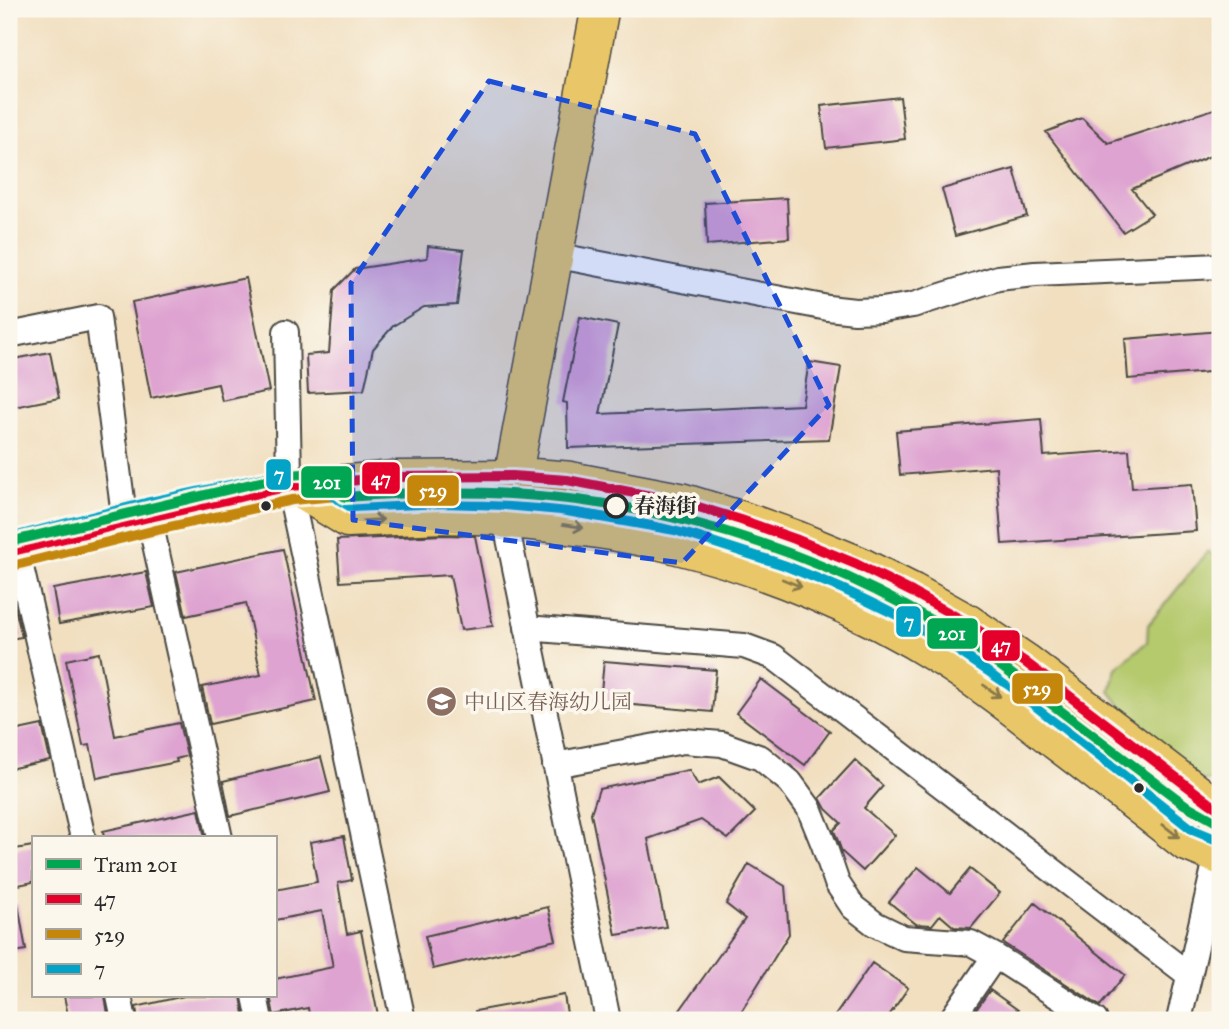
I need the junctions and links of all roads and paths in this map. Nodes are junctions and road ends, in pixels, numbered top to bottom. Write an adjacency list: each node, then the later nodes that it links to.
1 (600, 9): 2 (highway)
2 (554, 255): 3 (street); 6 (highway)
3 (1220, 266)
4 (286, 332): 7 (street)
5 (9, 335): 9 (street)
6 (513, 476): 7 (main road); 8 (highway); 13 (highway)
7 (290, 486): 8 (main road, one-way to 8); 9 (main road); 24 (street)
8 (505, 519): 11 (street); 16 (highway, one-way to 16)
9 (137, 520): 10 (main road); 15 (street)
10 (13, 551): 14 (street)
11 (527, 628): 12 (street); 18 (street)
12 (555, 765): 17 (street); 25 (street)
13 (1220, 811)
14 (83, 836)
15 (219, 836)
16 (1219, 846): 18 (street)
17 (995, 956): 21 (street); 26 (street)
18 (1189, 975): 27 (street)
19 (119, 998): 22 (street)
20 (255, 998): 23 (street)
21 (1086, 1018)
22 (124, 1020)
23 (260, 1020)
24 (403, 1020)
25 (608, 1020)
26 (951, 1020)
27 (1179, 1020)

